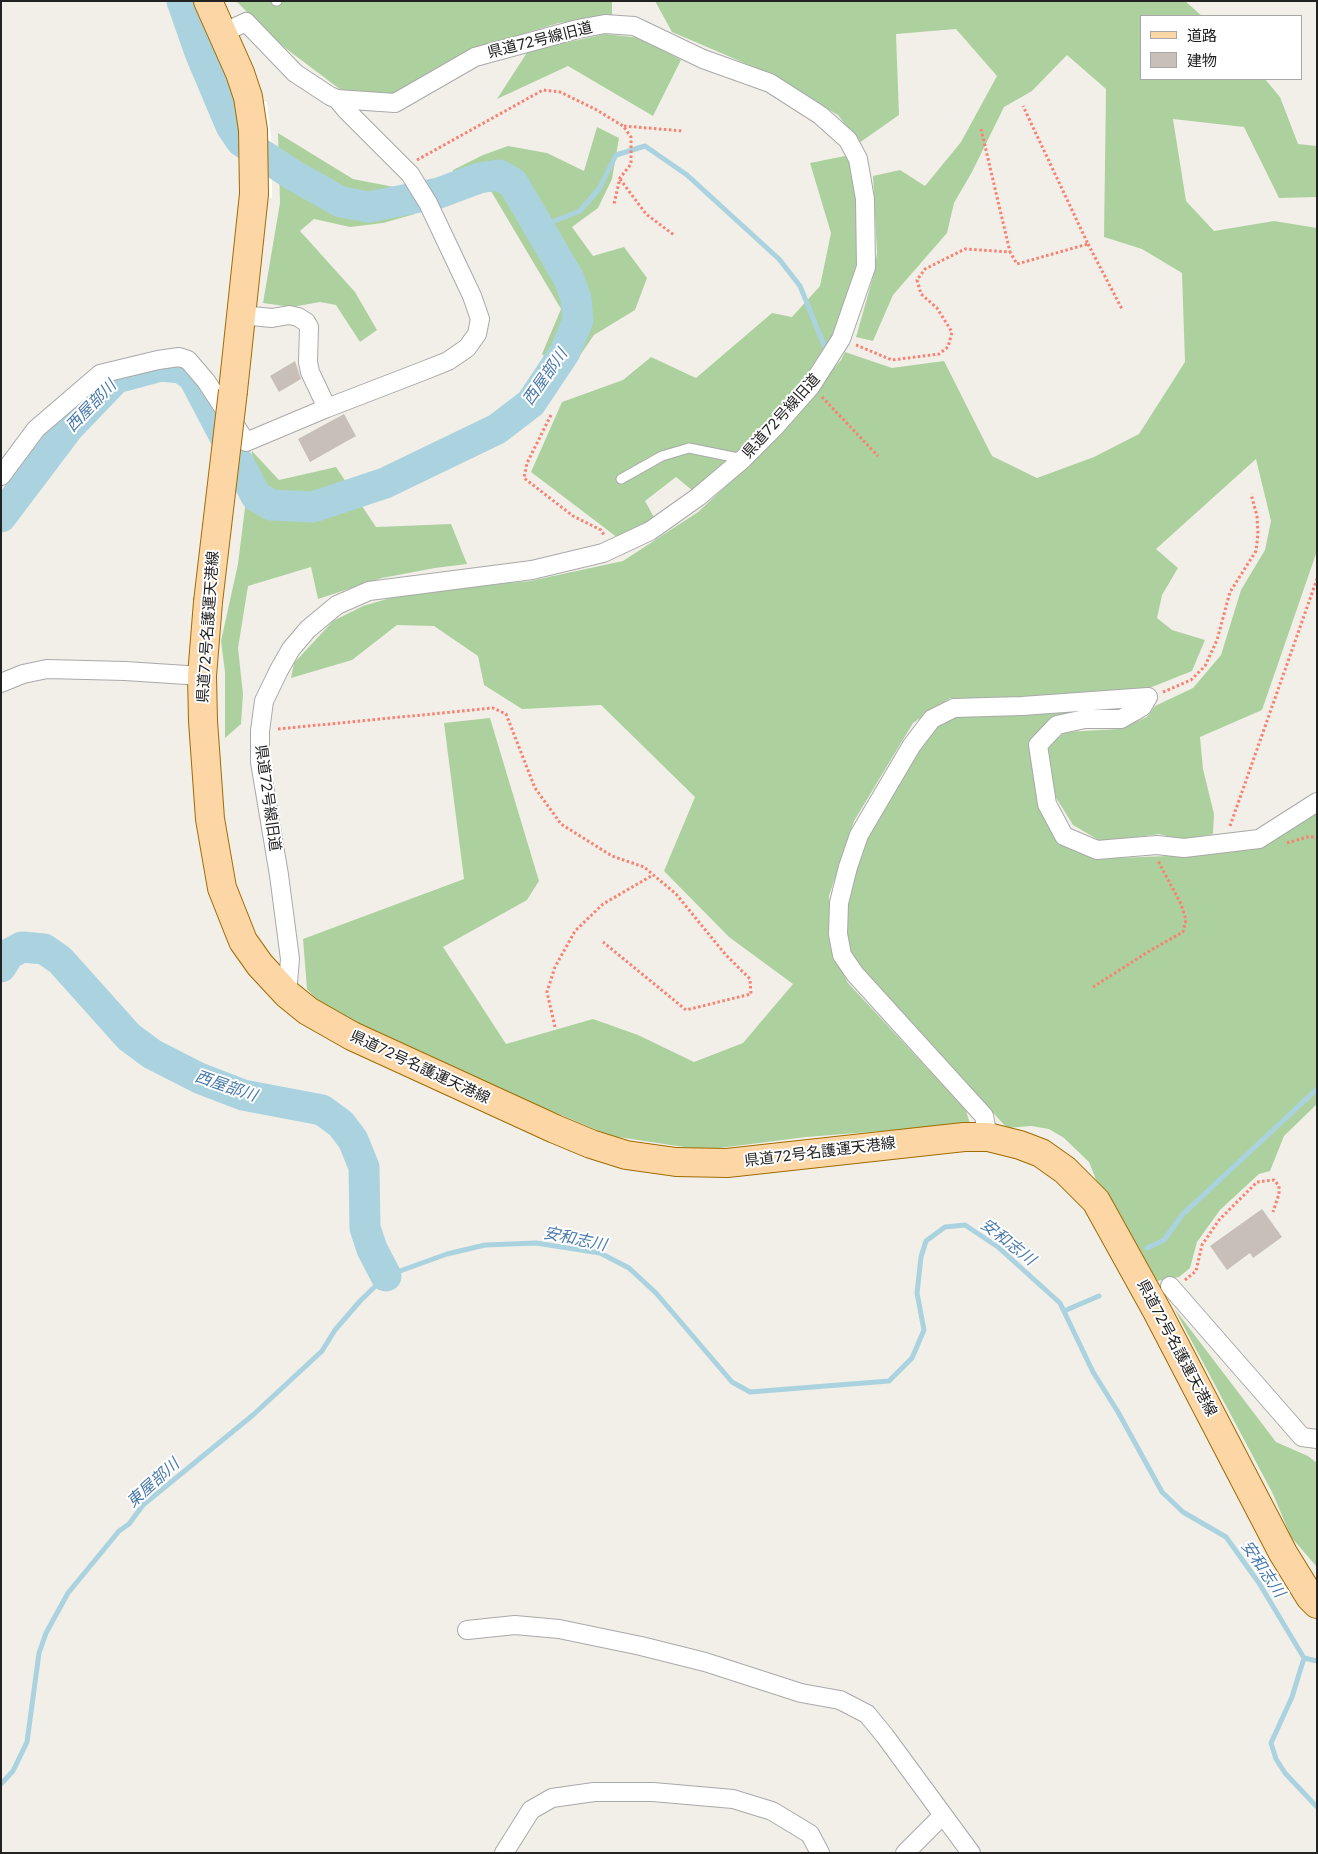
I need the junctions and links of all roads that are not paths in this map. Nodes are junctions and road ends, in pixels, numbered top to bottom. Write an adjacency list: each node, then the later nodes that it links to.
1 (208, 1): 2 (main road, 県道72号名護運天港線)
2 (223, 33): 3 (street, 県道72号線旧道); 4 (main road, 県道72号名護運天港線)
3 (337, 99): 5 (street); 6 (street, 県道72号線旧道)
4 (241, 315): 5 (street); 9 (main road, 県道72号名護運天港線, bridge)
5 (327, 408): 7 (street)
6 (743, 459): 8 (lane); 12 (street, 県道72号線旧道)
7 (1, 476)
8 (621, 479)
9 (202, 676): 10 (street); 12 (main road, 県道72号名護運天港線)
10 (1, 683)
11 (1317, 802): 13 (street)
12 (287, 994): 13 (main road, 県道72号名護運天港線)
13 (988, 1137): 16 (main road, 県道72号名護運天港線)
14 (1170, 1286): 15 (street)
15 (1317, 1439)
16 (1317, 1604)
17 (468, 1630): 18 (street)
18 (943, 1815): 21 (street); 22 (street)
19 (504, 1853): 20 (street)
20 (820, 1853)
21 (905, 1853)
22 (971, 1853)

